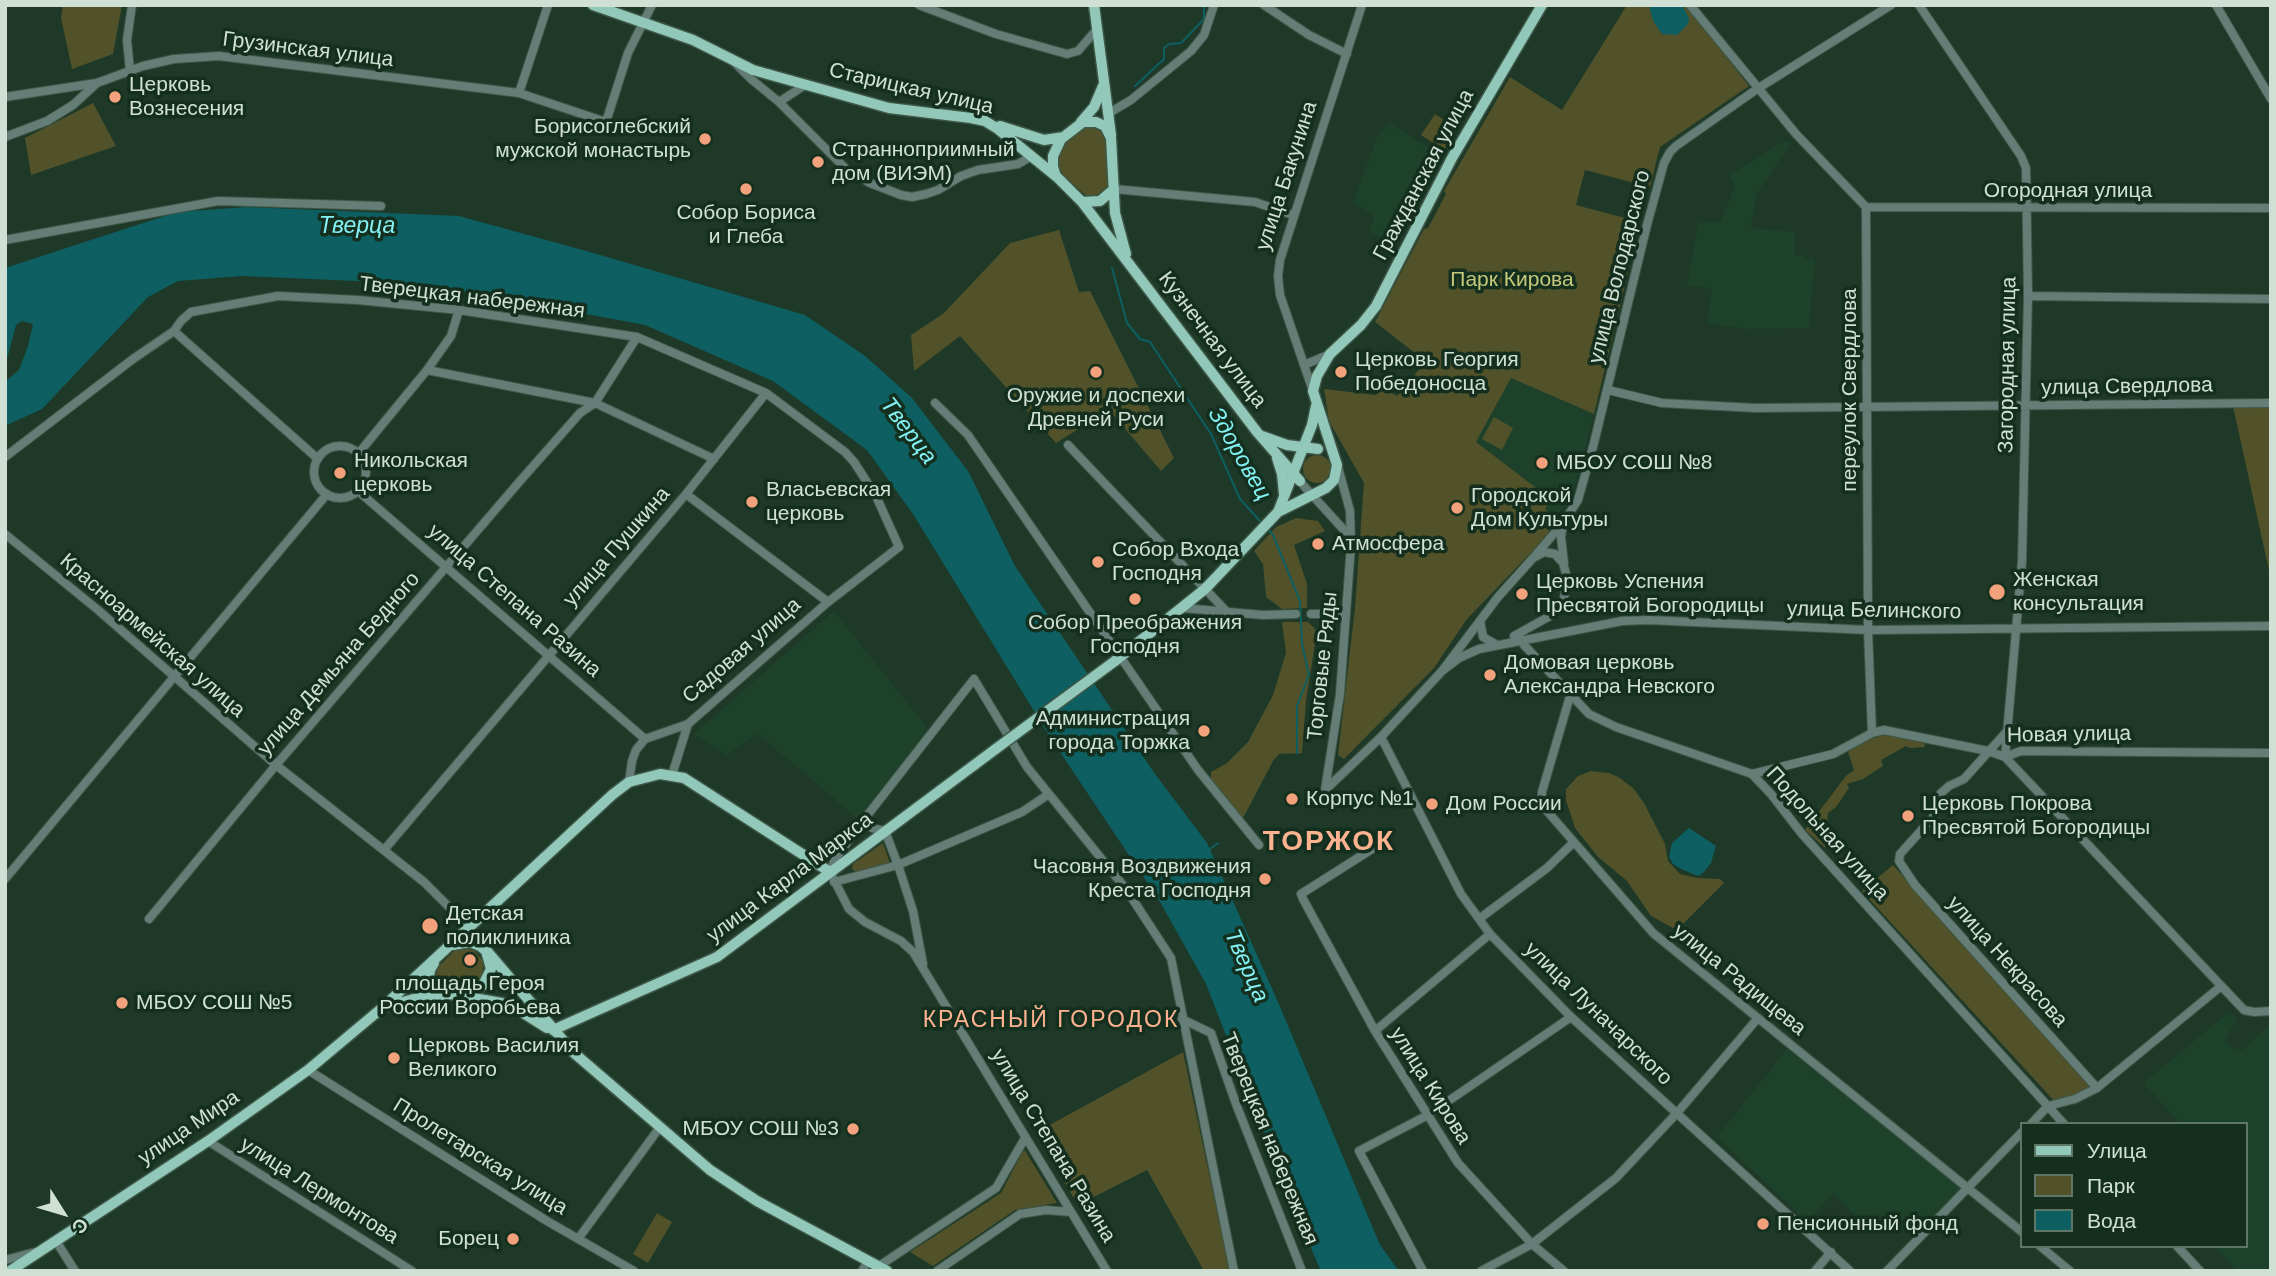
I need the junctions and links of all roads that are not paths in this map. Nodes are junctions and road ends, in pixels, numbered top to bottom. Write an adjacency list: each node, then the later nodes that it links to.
1 (132, 5): 19 (street)
2 (548, 5): 24 (street)
3 (593, 5): 15 (main road, Старицкая улица)
4 (652, 5): 15 (street)
5 (919, 5): 16 (street)
6 (1094, 5): 16 (main road)
7 (1214, 5): 28 (street)
8 (1264, 5): 17 (street)
9 (1363, 5): 17 (street, улица Бакунина)
10 (1542, 5): 50 (main road, Гражданская улица)
11 (1690, 5): 23 (street)
12 (1891, 5): 23 (street, улица Володарского)
13 (1919, 5): 40 (street, Загородная улица)
14 (2216, 5): 26 (street)
15 (643, 22): 18 (main road, Старицкая улица); 24 (street, Грузинская улица)
16 (1098, 29): 20 (main road)
17 (1347, 54): 42 (street, улица Бакунина)
18 (734, 62): 22 (main road, Старицкая улица); 27 (street, Старицкая улица)
19 (130, 71): 21 (street, Грузинская улица); 24 (street, Грузинская улица)
20 (1104, 79): 28 (main road); 30 (main road)
21 (97, 83): 25 (street, Грузинская улица); 31 (street)
22 (805, 85): 27 (street); 29 (main road, Старицкая улица)
23 (1757, 89): 39 (street); 53 (street, улица Володарского)
24 (519, 93)
25 (5, 97)
26 (2271, 99)
27 (779, 102): 34 (street, Старицкая улица)
28 (1109, 113): 33 (main road)
29 (985, 121): 32 (main road); 34 (main road, Старицкая улица)
30 (1077, 126): 32 (main road); 33 (main road)
31 (5, 137)
32 (1064, 137): 35 (main road)
33 (1111, 138): 36 (main road)
34 (1032, 156): 35 (main road, Старицкая улица)
35 (1057, 177): 37 (main road)
36 (1114, 189): 37 (main road); 42 (street); 44 (main road)
37 (1082, 202): 44 (main road)
38 (381, 206): 43 (street)
39 (1866, 207): 40 (street, Огородная улица); 60 (street, переулок Свердлова)
40 (2028, 208): 41 (street, Огородная улица); 45 (street, Загородная улица)
41 (2271, 208)
42 (1293, 215): 51 (street, улица Бакунина)
43 (5, 240)
44 (1136, 272): 61 (main road, Кузнечная улица)
45 (2028, 296): 46 (street); 59 (street, Загородная улица)
46 (2271, 299)
47 (459, 310): 48 (street, Тверецкая набережная); 49 (street, Тверецкая набережная); 52 (street)
48 (174, 331): 67 (street, Тверецкая набережная); 68 (street)
49 (637, 337): 54 (street, Тверецкая набережная); 57 (street, улица Демьяна Бедного)
50 (1330, 354): 51 (street, Гражданская улица); 55 (main road, Гражданская улица)
51 (1304, 365): 55 (street, улица Бакунина)
52 (427, 370): 57 (street); 66 (street)
53 (1608, 390): 60 (street, улица Свердлова); 81 (street, улица Володарского)
54 (766, 393): 69 (street, улица Пушкина); 84 (street, Тверецкая набережная)
55 (1314, 396): 63 (main road, Гражданская улица); 70 (main road)
56 (935, 402): 102 (street)
57 (595, 403): 69 (street); 87 (street, улица Демьяна Бедного)
58 (2271, 403): 59 (street, улица Свердлова)
59 (2025, 406): 60 (street, улица Свердлова); 98 (street, Загородная улица)
60 (1868, 407): 97 (street, переулок Свердлова)
61 (1257, 432): 63 (main road); 65 (main road, Кузнечная улица)
62 (1068, 445): 88 (street)
63 (1304, 447): 64 (main road); 71 (main road, Гражданская улица)
64 (1318, 449): 70 (main road); 71 (main road)
65 (1272, 450): 71 (main road, Кузнечная улица); 77 (main road)
66 (358, 454): 68 (street); 73 (street)
67 (5, 457)
68 (318, 459): 74 (street)
69 (714, 459): 75 (street, улица Пушкина)
70 (1336, 463): 72 (main road); 83 (street, Торговые Ряды)
71 (1298, 473): 72 (main road); 76 (street); 77 (main road, Гражданская улица)
72 (1323, 489): 76 (main road)
73 (358, 491): 74 (street); 87 (street, улица Степана Разина)
74 (327, 494): 104 (street)
75 (686, 494): 89 (street); 101 (street, улица Пушкина)
76 (1311, 494): 78 (main road); 79 (street)
77 (1283, 500): 80 (main road, Гражданская улица)
78 (1297, 501): 79 (street); 80 (main road)
79 (1325, 510): 83 (street)
80 (1275, 514): 88 (main road)
81 (1563, 523): 85 (street, улица Володарского); 86 (street, улица Володарского)
82 (5, 534): 104 (street, Красноармейская улица)
83 (1351, 545): 94 (street, Торговые Ряды)
84 (899, 547): 89 (street, Садовая улица)
85 (1533, 558): 86 (street); 95 (street, улица Володарского)
86 (1564, 566): 99 (street, улица Володарского)
87 (445, 567): 101 (street, улица Степана Разина); 114 (street, улица Демьяна Бедного)
88 (1205, 589): 90 (main road); 91 (street)
89 (828, 602): 106 (street, Садовая улица)
90 (1183, 608): 91 (street); 102 (main road)
91 (1227, 612): 92 (street)
92 (1296, 614)
93 (1311, 614): 94 (street)
94 (1346, 614): 109 (street, Торговые Ряды)
95 (1480, 621): 100 (street); 103 (street, улица Володарского)
96 (2271, 626): 98 (street, улица Белинского)
97 (1868, 630): 98 (street, улица Белинского); 99 (street, улица Белинского); 108 (street, переулок Свердлова)
98 (2017, 630): 107 (street, Загородная улица)
99 (1520, 638): 100 (street, улица Белинского); 105 (street, Подольная улица)
100 (1500, 645): 103 (street, улица Белинского)
101 (548, 656): 110 (street, улица Степана Разина); 124 (street, улица Пушкина)
102 (1117, 660): 120 (main road, улица Карла Маркса, bridge); 122 (street)
103 (1442, 671): 109 (street)
104 (175, 677): 114 (street, Красноармейская улица); 127 (street)
105 (1570, 696): 115 (street, Подольная улица); 121 (street, улица Радищева)
106 (688, 724): 110 (street); 116 (street, Садовая улица)
107 (2009, 729): 111 (street); 113 (street, Загородная улица)
108 (1872, 733): 111 (street, Новая улица); 115 (street)
109 (1381, 737): 129 (street, улица Луначарского)
110 (645, 739): 117 (street)
111 (1988, 751): 113 (street, Новая улица); 145 (street, улица Некрасова)
112 (2271, 752): 113 (street, Новая улица)
113 (2005, 757): 135 (street)
114 (276, 765): 124 (street, Красноармейская улица); 128 (street, улица Демьяна Бедного)
115 (1752, 774): 146 (street, Подольная улица)
116 (672, 775): 117 (main road); 126 (main road, улица Степана Разина)
117 (629, 782): 130 (main road)
118 (1049, 794): 119 (street); 125 (street, улица Карла Маркса); 141 (street)
119 (866, 817): 120 (street); 126 (street)
120 (885, 831): 125 (street, улица Степана Разина); 126 (main road, улица Карла Маркса)
121 (1574, 842): 129 (street); 140 (street, улица Радищева)
122 (1259, 845)
123 (1373, 849): 143 (street, улица Кирова)
124 (384, 850): 130 (street, Красноармейская улица)
125 (898, 865): 126 (street, улица Карла Маркса); 134 (street, улица Степана Разина)
126 (832, 877): 134 (street, улица Степана Разина); 142 (main road, улица Карла Маркса)
127 (5, 879)
128 (149, 919)
129 (1479, 919): 131 (street, улица Луначарского)
130 (468, 928): 132 (street, Красноармейская улица); 133 (main road)
131 (1490, 934): 139 (street, улица Луначарского); 143 (street)
132 (486, 951): 133 (main road); 136 (main road); 142 (main road)
133 (443, 952): 136 (main road); 137 (main road, улица Мира)
134 (924, 969): 153 (street, улица Степана Разина)
135 (2220, 987): 138 (street); 145 (street)
136 (454, 994): 137 (main road, улица Мира); 142 (main road)
137 (382, 1008): 144 (main road, улица Мира)
138 (2271, 1011)
139 (1572, 1017): 147 (street, улица Луначарского); 148 (street)
140 (1758, 1018): 147 (street); 155 (street, улица Радищева)
141 (1182, 1019): 174 (street); 175 (street, Тверецкая набережная)
142 (553, 1030): 151 (main road)
143 (1375, 1031): 148 (street, улица Кирова)
144 (308, 1070): 154 (main road, улица Мира); 158 (street, Пролетарская улица)
145 (2096, 1088): 146 (street)
146 (2048, 1106): 149 (street); 150 (street, Подольная улица)
147 (1677, 1113): 160 (street); 164 (street, улица Луначарского)
148 (1428, 1115): 160 (street, улица Кирова); 176 (street)
149 (2033, 1122)
150 (2062, 1122)
151 (660, 1127): 158 (street); 166 (main road)
152 (2021, 1133): 155 (street)
153 (1025, 1138): 156 (street, улица Степана Разина); 167 (street)
154 (208, 1141): 159 (main road, улица Мира); 170 (street, улица Лермонтова)
155 (1967, 1187): 157 (street, улица Радищева); 181 (street)
156 (1071, 1212): 172 (street); 173 (street, улица Степана Разина)
157 (2021, 1231)
158 (578, 1239): 171 (street, Пролетарская улица)
159 (56, 1241): 163 (main road, улица Мира); 169 (street)
160 (1531, 1244): 177 (street); 178 (street, улица Кирова)
161 (2042, 1248): 182 (street)
162 (2179, 1248): 183 (street)
163 (41, 1250): 165 (street, улица Мира); 168 (main road)
164 (1831, 1252): 179 (street); 180 (street, улица Луначарского)
165 (5, 1260)
166 (865, 1266): 167 (main road)
167 (883, 1268)
168 (10, 1271)
169 (75, 1271)
170 (412, 1271)
171 (634, 1271)
172 (937, 1271)
173 (1107, 1271)
174 (1234, 1271)
175 (1303, 1271)
176 (1423, 1271)
177 (1481, 1271)
178 (1564, 1271)
179 (1815, 1271)
180 (1850, 1271)
181 (1887, 1271)
182 (2070, 1271)
183 (2200, 1271)

